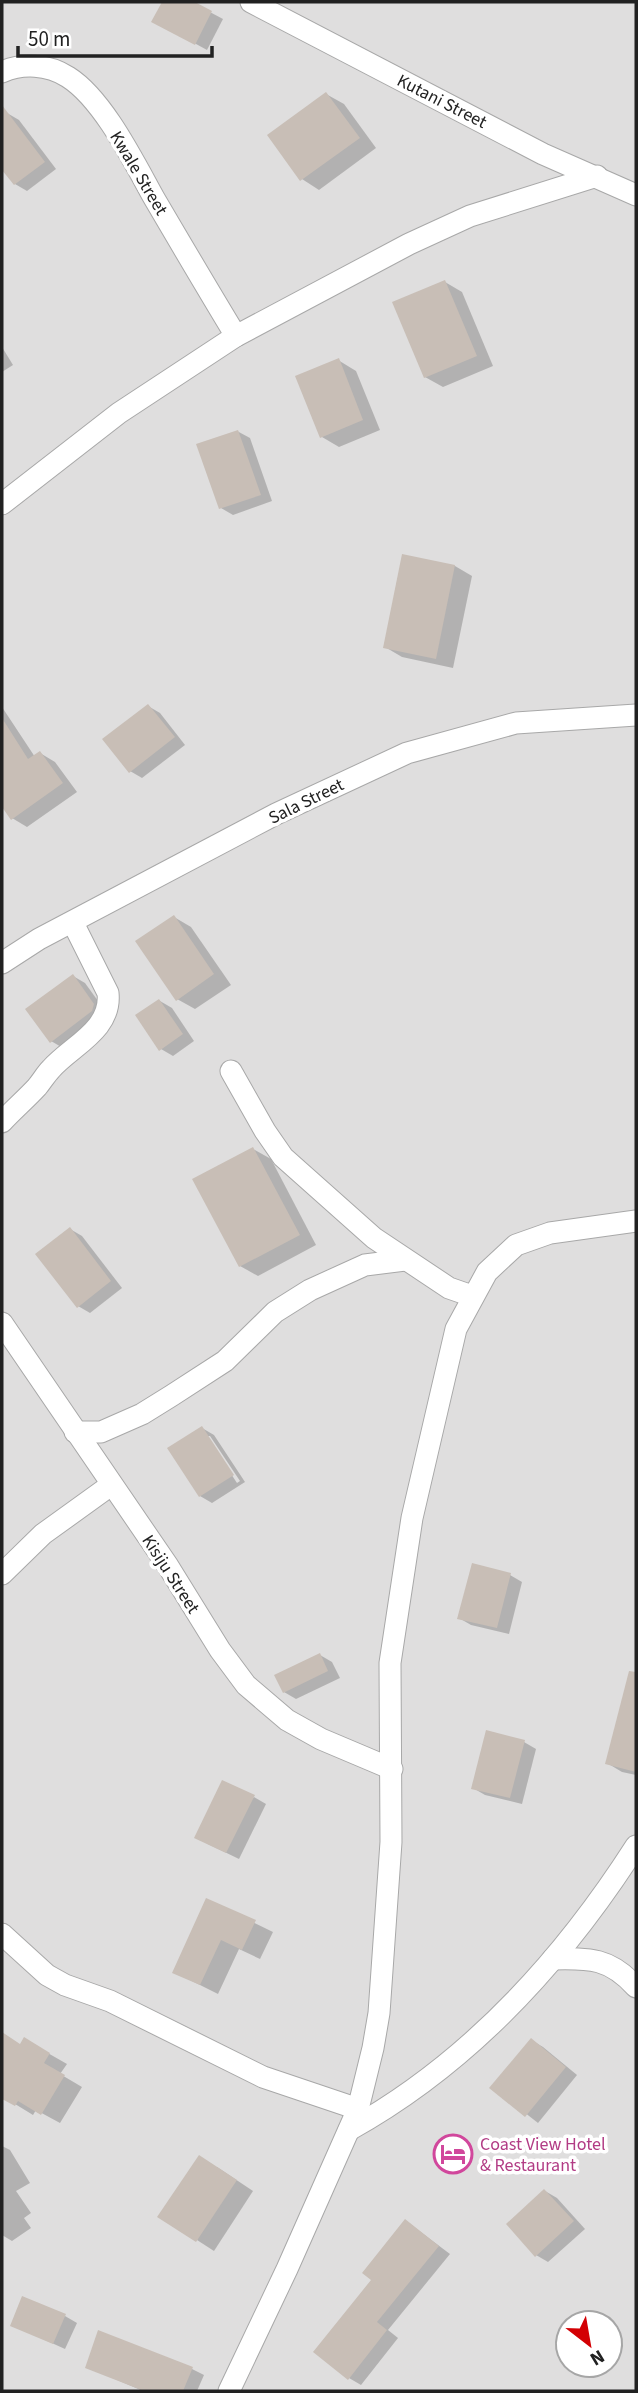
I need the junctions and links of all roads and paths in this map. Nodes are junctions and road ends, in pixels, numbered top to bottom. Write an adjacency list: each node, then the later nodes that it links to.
1 (251, 2): 3 (street, Kutani Street)
2 (2, 72): 5 (street, Kwale Street)
3 (597, 176): 4 (street, Kutani Street); 5 (street)
4 (636, 195)
5 (236, 336): 6 (street)
6 (2, 504)
7 (636, 715): 8 (street, Sala Street)
8 (73, 923): 9 (street, Sala Street); 11 (street)
9 (2, 963)
10 (231, 1072): 13 (street)
11 (2, 1122)
12 (636, 1221): 14 (street)
13 (405, 1260): 14 (street); 16 (street)
14 (472, 1296): 19 (street)
15 (2, 1323): 16 (street, Kisiju Street)
16 (75, 1432): 17 (street, Kisiju Street)
17 (111, 1485): 18 (street); 19 (street, Kisiju Street)
18 (2, 1574)
19 (392, 1769): 24 (street)
20 (636, 1846): 22 (street)
21 (2, 1934): 24 (street)
22 (553, 1959): 23 (street); 25 (street)
23 (636, 1987)
24 (358, 2109): 25 (street)
25 (349, 2130): 26 (street)
26 (229, 2391)

